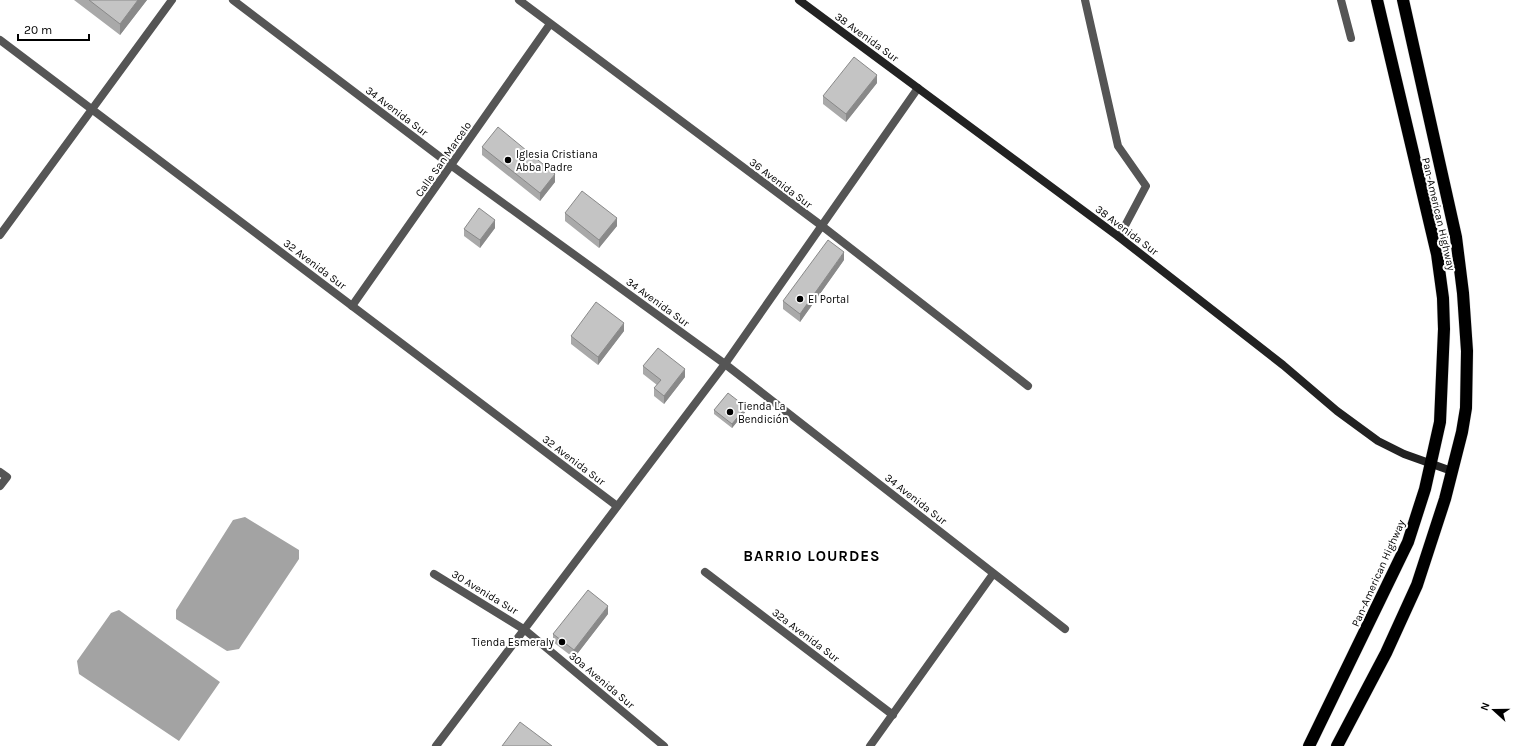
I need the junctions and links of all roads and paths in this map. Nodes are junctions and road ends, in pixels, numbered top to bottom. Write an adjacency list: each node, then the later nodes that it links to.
1 (172, 0): 13 (street)
2 (232, 0): 14 (street, 34 Avenida Sur)
3 (519, 0): 9 (street, 36 Avenida Sur)
4 (799, 0): 12 (main road, 38 Avenida Sur)
5 (1085, 0): 17 (street)
6 (1341, 0): 10 (street)
7 (1377, 0): 22 (highway, Pan-American Highway)
8 (1403, 0): 21 (highway, Pan-American Highway)
9 (550, 24): 14 (street, Calle San Marcelo); 15 (street, 36 Avenida Sur)
10 (1352, 38)
11 (0, 40): 13 (street, 32 Avenida Sur)
12 (918, 88): 15 (street); 17 (main road, 38 Avenida Sur)
13 (92, 110): 16 (street); 18 (street, 32 Avenida Sur)
14 (452, 166): 18 (street, Calle San Marcelo); 19 (street, 34 Avenida Sur)
15 (822, 226): 19 (street); 20 (street, 36 Avenida Sur)
16 (0, 236)
17 (1119, 237): 22 (main road, 38 Avenida Sur)
18 (352, 306): 26 (street, 32 Avenida Sur)
19 (725, 364): 26 (street); 30 (street, 34 Avenida Sur)
20 (1028, 386)
21 (1466, 408): 23 (highway); 27 (highway, Pan-American Highway)
22 (1431, 465): 23 (main road, 38 Avenida Sur); 37 (highway, Pan-American Highway)
23 (1446, 469): 27 (highway)
24 (0, 472): 25 (street)
25 (0, 486)
26 (617, 506): 32 (street)
27 (1434, 535): 38 (highway, Pan-American Highway)
28 (705, 572): 33 (street, 32a Avenida Sur)
29 (434, 574): 32 (street, 30 Avenida Sur)
30 (993, 574): 31 (street, 34 Avenida Sur); 33 (street)
31 (1065, 629)
32 (525, 630): 34 (street); 35 (street, 30a Avenida Sur)
33 (893, 715): 36 (street)
34 (436, 746)
35 (664, 746)
36 (870, 746)
37 (1309, 746)
38 (1337, 746)

